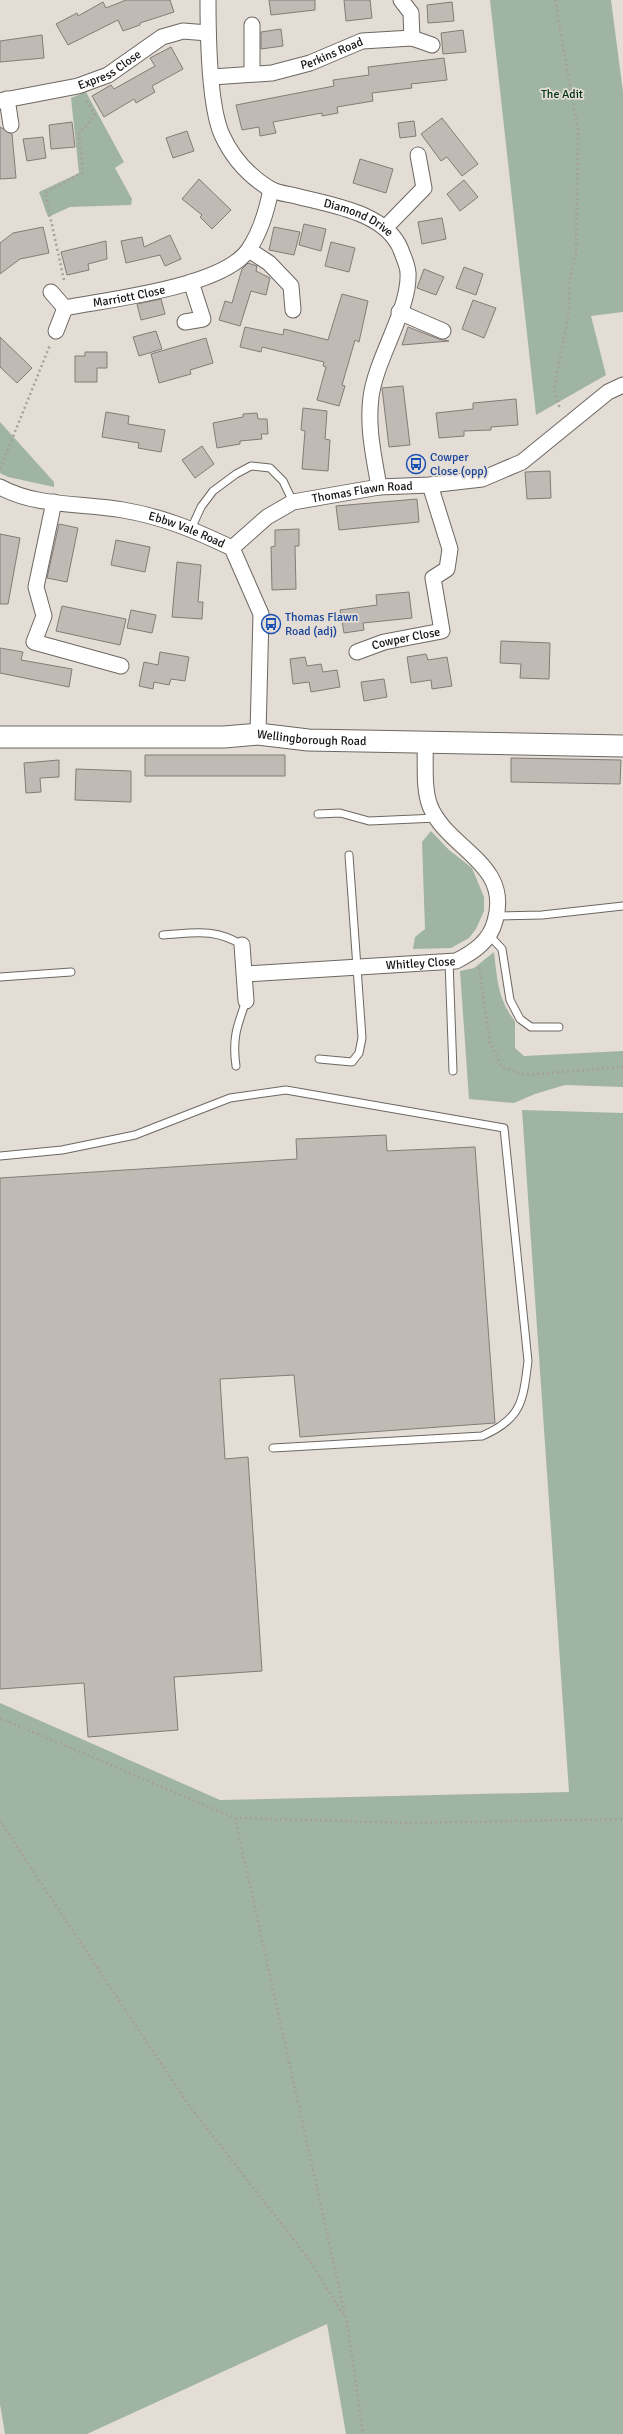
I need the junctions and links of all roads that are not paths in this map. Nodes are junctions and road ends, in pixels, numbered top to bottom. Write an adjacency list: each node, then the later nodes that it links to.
1 (208, 0): 4 (street, Diamond Drive)
2 (401, 0): 5 (street)
3 (252, 26): 7 (street)
4 (208, 33): 8 (street, Diamond Drive); 9 (street, Express Close)
5 (412, 38): 6 (street, Perkins Road); 7 (street, Perkins Road)
6 (432, 45)
7 (252, 74): 8 (street, Perkins Road)
8 (212, 77): 12 (street, Diamond Drive)
9 (3, 100): 10 (street, Express Close)
10 (11, 125)
11 (418, 155): 13 (street)
12 (271, 189): 13 (street, Diamond Drive); 14 (street, Marriott Close)
13 (385, 228): 19 (street, Diamond Drive)
14 (248, 250): 15 (street, Marriott Close); 18 (street)
15 (191, 282): 17 (street, Marriott Close); 20 (street)
16 (51, 292): 17 (street)
17 (66, 308): 22 (street)
18 (293, 310)
19 (399, 312): 21 (street); 26 (street, Diamond Drive)
20 (185, 322)
21 (443, 331)
22 (56, 332)
23 (623, 385): 24 (street, Thomas Flawn Road)
24 (430, 485): 26 (street, Thomas Flawn Road); 31 (street, Cowper Close)
25 (0, 487): 27 (street, Ebbw Vale Road)
26 (379, 487): 28 (street, Thomas Flawn Road)
27 (54, 502): 29 (street, Ebbw Vale Road); 32 (street)
28 (293, 502): 29 (lane); 30 (street, Thomas Flawn Road)
29 (191, 529): 30 (street, Ebbw Vale Road)
30 (232, 548): 33 (street, Ebbw Vale Road)
31 (357, 652)
32 (121, 666)
33 (258, 734): 34 (main road, Wellingborough Road); 35 (main road, Wellingborough Road)
34 (0, 737)
35 (425, 743): 36 (main road, Wellingborough Road); 38 (street, Whitley Close)
36 (623, 746)
37 (318, 814): 38 (lane)
38 (437, 818): 41 (street, Whitley Close)
39 (349, 856): 46 (lane)
40 (623, 906): 41 (lane)
41 (497, 916): 43 (street, Whitley Close)
42 (163, 935): 44 (lane)
43 (489, 935): 45 (street, Whitley Close); 51 (lane)
44 (242, 945): 48 (street)
45 (449, 962): 46 (street, Whitley Close); 54 (lane)
46 (357, 966): 48 (street, Whitley Close); 52 (lane)
47 (71, 972): 49 (lane)
48 (245, 974): 50 (street)
49 (0, 977)
50 (246, 1001): 53 (lane)
51 (559, 1027)
52 (319, 1060)
53 (236, 1066)
54 (453, 1071)
55 (0, 1156): 56 (lane)
56 (273, 1448)

